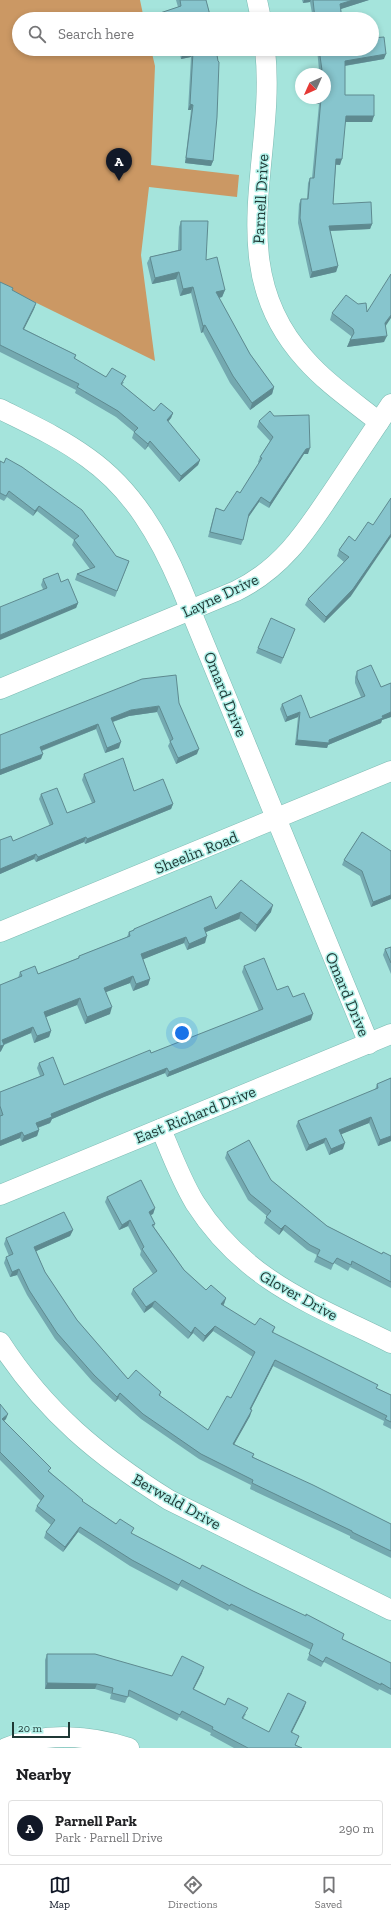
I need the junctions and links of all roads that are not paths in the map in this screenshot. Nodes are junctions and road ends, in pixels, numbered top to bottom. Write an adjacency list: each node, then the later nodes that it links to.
1 (257, 0): 2 (street)
2 (260, 12)
3 (264, 56): 6 (street, Parnell Drive)
4 (391, 404): 6 (street, Layne Drive)
5 (0, 410): 7 (street, Omard Drive)
6 (379, 422): 7 (street, Layne Drive)
7 (191, 610): 8 (street, Layne Drive); 10 (street, Omard Drive)
8 (0, 689)
9 (391, 771): 10 (street, Sheelin Road)
10 (277, 818): 11 (street, Sheelin Road); 13 (street, Omard Drive)
11 (0, 932)
12 (391, 1034): 13 (street, East Richard Drive)
13 (369, 1044): 14 (street, East Richard Drive)
14 (160, 1129): 15 (street, East Richard Drive); 17 (street, Glover Drive)
15 (0, 1195)
16 (0, 1342): 18 (street, Berwald Drive)
17 (391, 1343)
18 (391, 1610)
19 (6, 1748): 20 (street)
20 (129, 1748)

